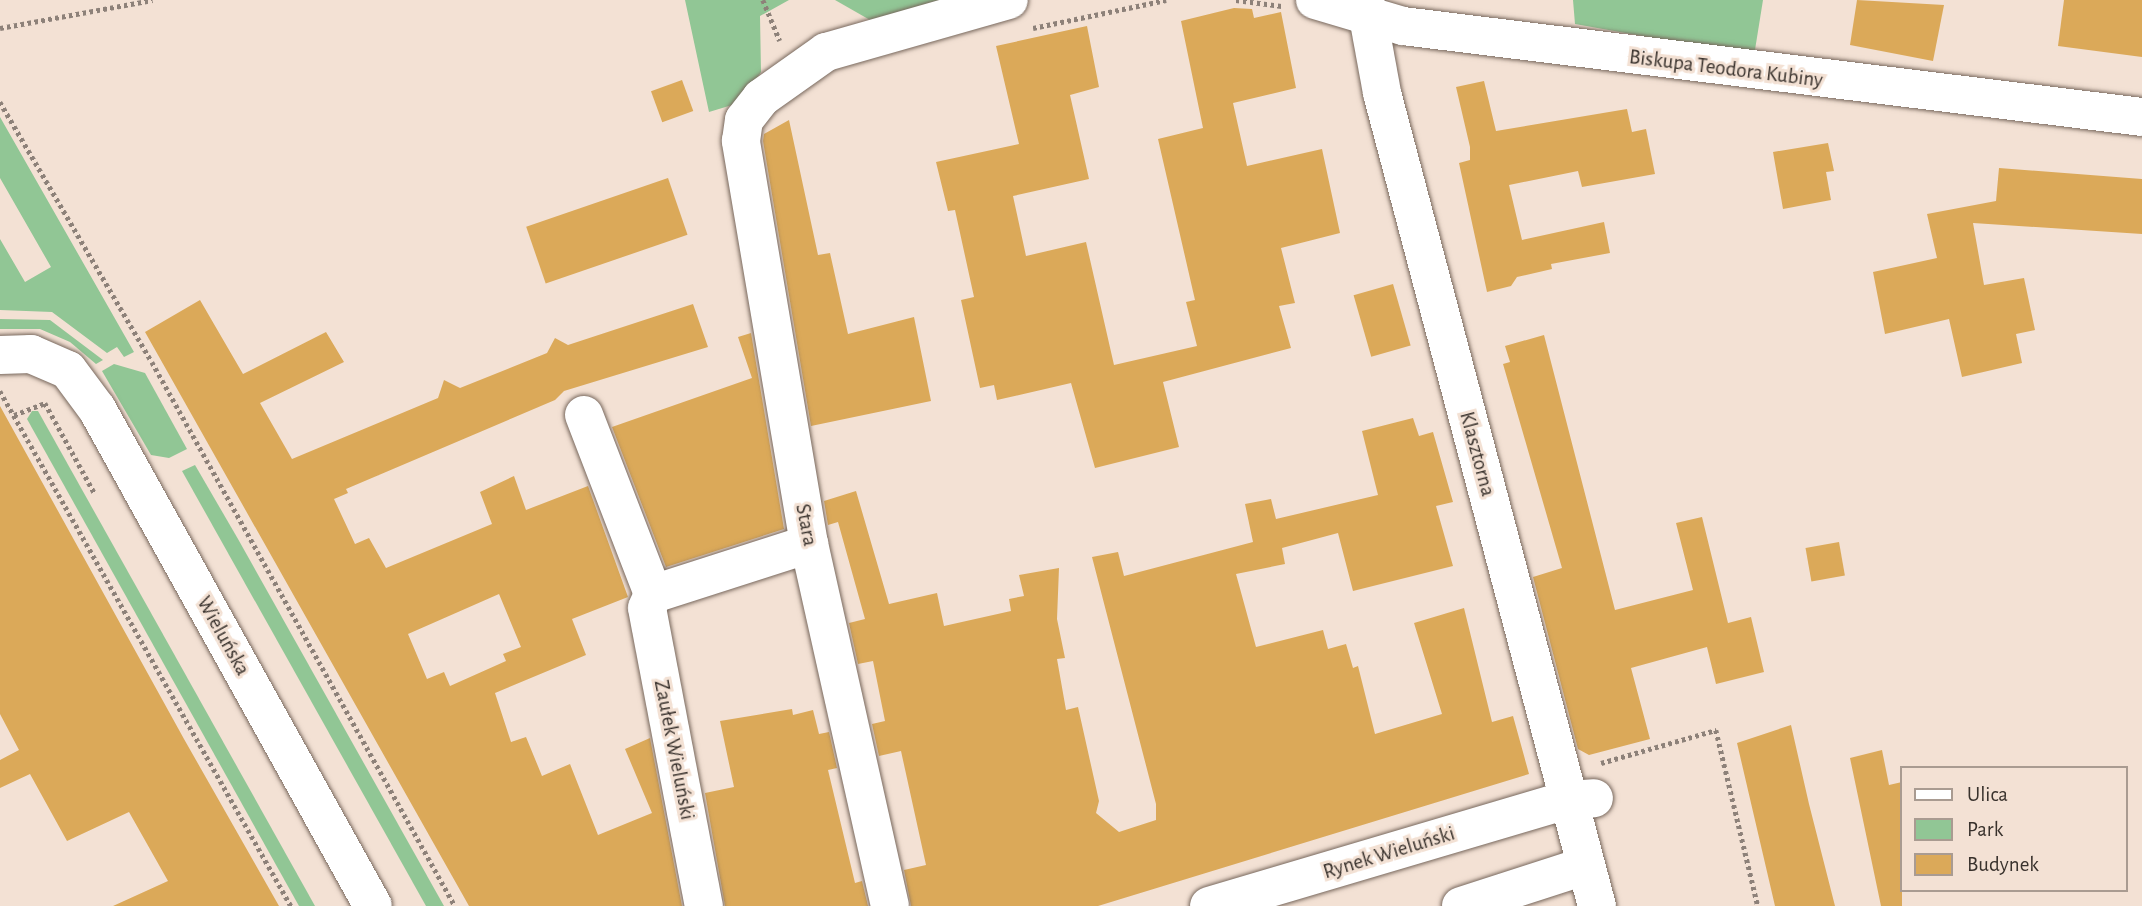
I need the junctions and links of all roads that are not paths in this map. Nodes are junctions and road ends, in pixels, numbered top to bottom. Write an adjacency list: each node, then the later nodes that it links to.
1 (1009, 0): 7 (street, Stara)
2 (1315, 0): 3 (street, Biskupa Teodora Kubiny)
3 (1366, 7): 4 (street, Biskupa Teodora Kubiny); 9 (street, Klasztorna)
4 (2142, 117)
5 (0, 355): 11 (street, Wieluńska)
6 (584, 415): 8 (street, Zaułek Wieluński)
7 (809, 544): 8 (street); 13 (street, Stara)
8 (653, 594): 12 (street, Zaułek Wieluński)
9 (1586, 788): 10 (street, Klasztorna); 14 (street, Rynek Wieluński)
10 (1585, 866): 15 (street); 16 (street, Klasztorna)
11 (373, 906)
12 (704, 906)
13 (890, 906)
14 (1209, 906)
15 (1461, 906)
16 (1597, 906)

